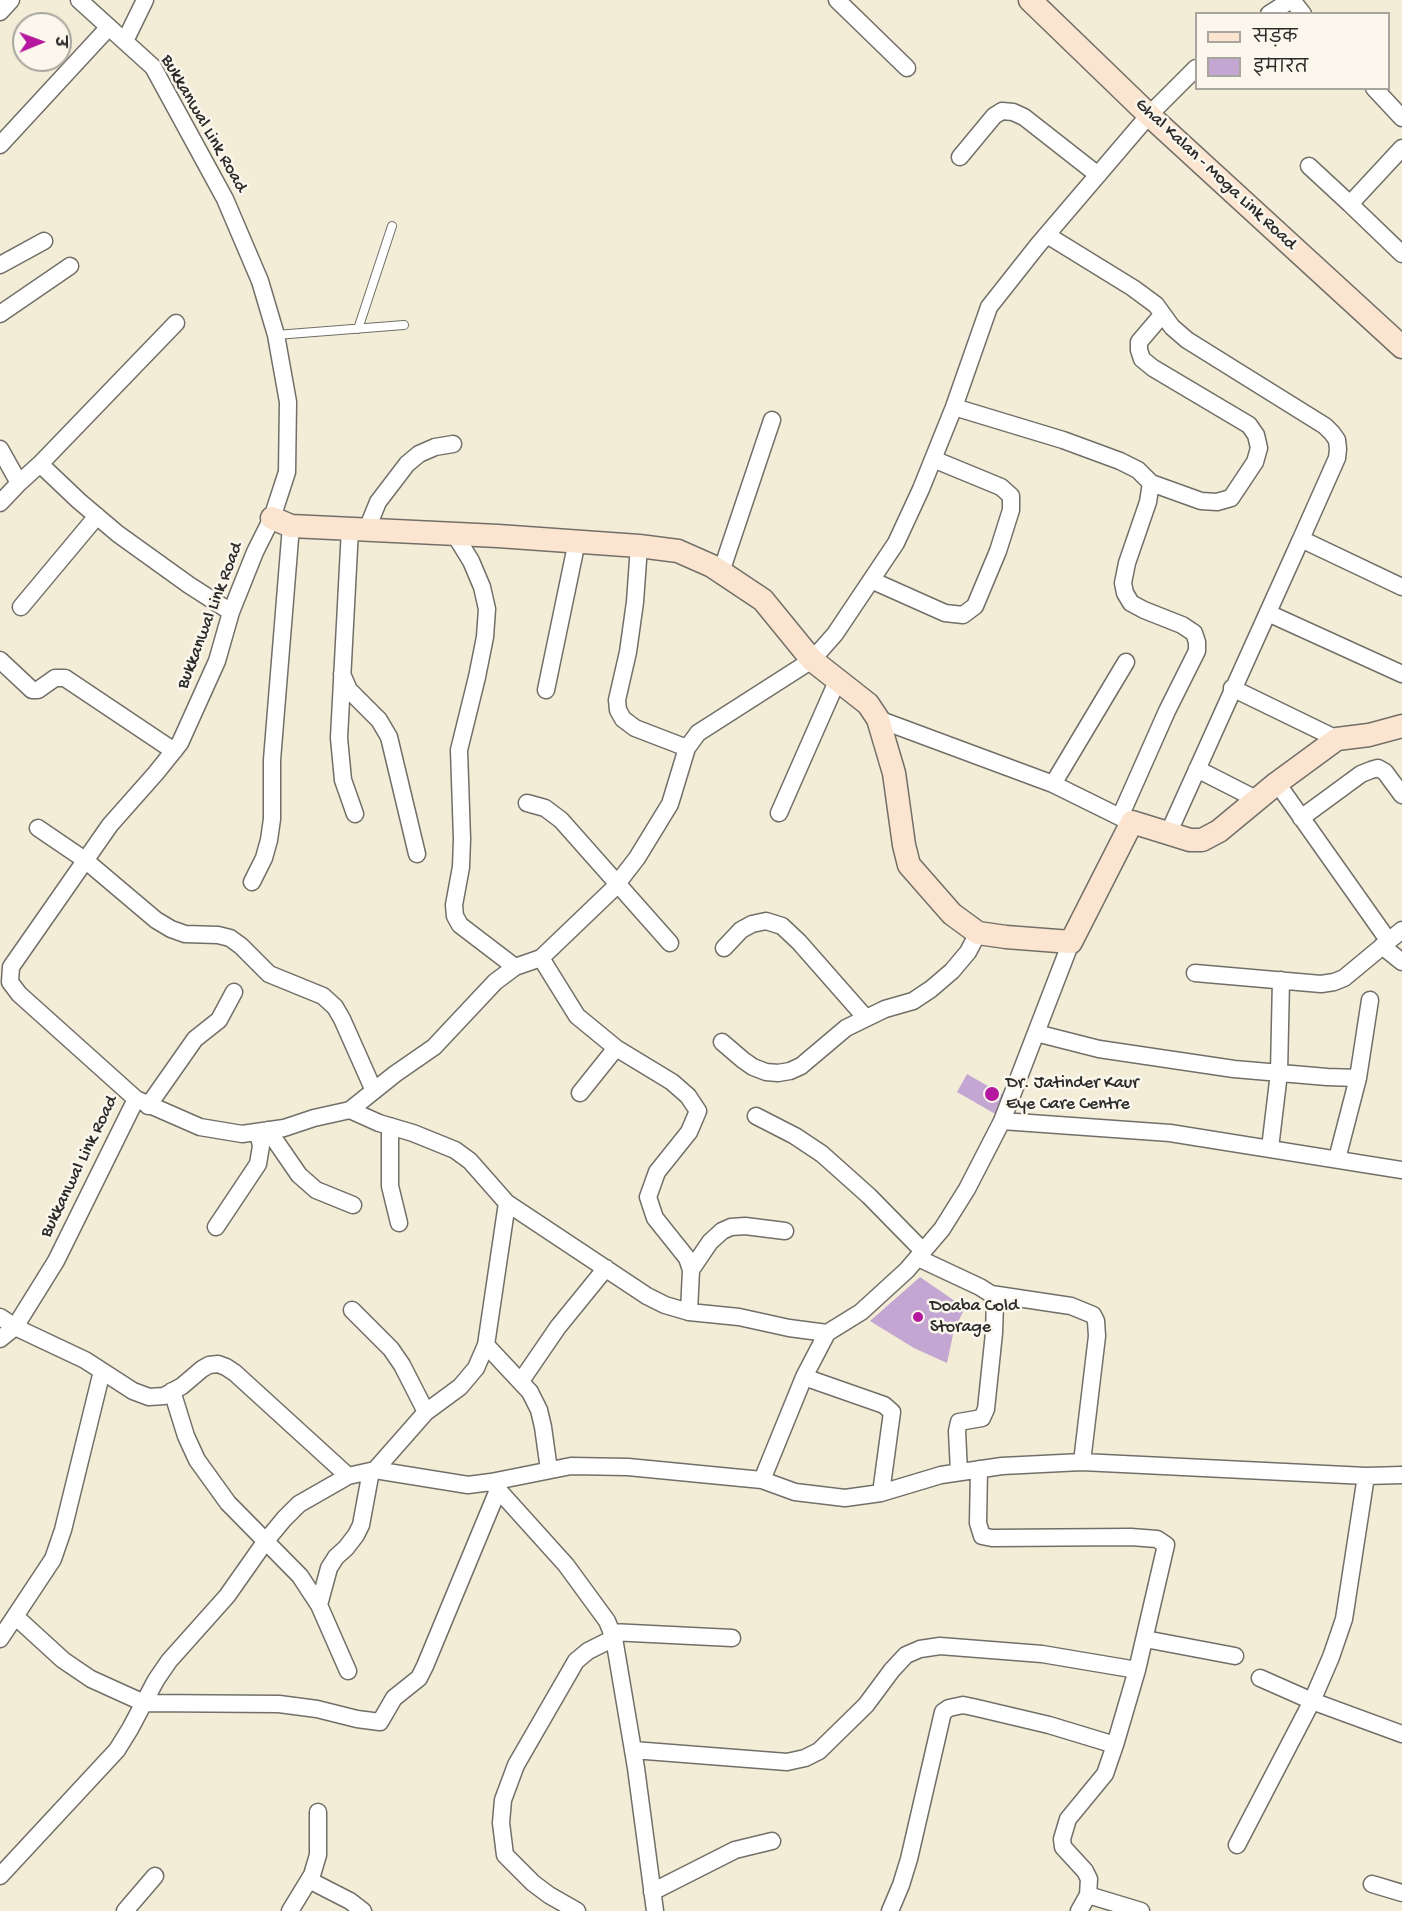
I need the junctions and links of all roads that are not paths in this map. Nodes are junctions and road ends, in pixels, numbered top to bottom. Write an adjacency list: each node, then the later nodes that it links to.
1 (11, 0): 7 (street)
2 (79, 0): 10 (street, Bukkanwal Link Road)
3 (145, 0): 11 (street)
4 (837, 0): 12 (street)
5 (1030, 0): 15 (street, Ghal Kalan - Moga Link Road)
6 (1291, 0): 8 (street); 9 (street)
7 (0, 12)
8 (1272, 12)
9 (1301, 12)
10 (109, 27): 11 (street, Bukkanwal Link Road); 17 (street)
11 (125, 41): 34 (street, Bukkanwal Link Road)
12 (907, 68)
13 (1195, 70): 15 (street)
14 (1376, 90): 16 (street)
15 (1149, 115): 21 (street); 35 (street, Ghal Kalan - Moga Link Road)
16 (1402, 118)
17 (0, 146)
18 (1402, 148): 22 (street)
19 (960, 157): 21 (street)
20 (1309, 166): 22 (street)
21 (1098, 175): 24 (street)
22 (1350, 204): 26 (street)
23 (392, 226): 33 (lane)
24 (1047, 235): 30 (street); 36 (street)
25 (44, 241): 27 (street)
26 (1402, 254)
27 (0, 265)
28 (70, 266): 29 (street)
29 (0, 314)
30 (1162, 315): 43 (street); 49 (street)
31 (176, 323): 41 (street)
32 (404, 325): 33 (lane)
33 (358, 329): 34 (lane)
34 (276, 335): 46 (street, Bukkanwal Link Road)
35 (1402, 347)
36 (954, 406): 40 (street); 43 (street)
37 (772, 420): 52 (street)
38 (453, 444): 47 (street)
39 (0, 449): 42 (street)
40 (933, 459): 53 (street); 53 (street)
41 (40, 464): 42 (street); 45 (street)
42 (19, 483): 44 (street)
43 (1151, 483): 80 (street)
44 (0, 502)
45 (97, 516): 55 (street); 56 (street)
46 (282, 522): 47 (street); 56 (street, Bukkanwal Link Road); 85 (street)
47 (358, 529): 48 (street); 61 (street)
48 (455, 535): 50 (street); 95 (street)
49 (1301, 539): 54 (street); 57 (street)
50 (577, 541): 51 (street); 65 (street)
51 (639, 546): 52 (street); 69 (street)
52 (721, 572): 59 (street)
53 (871, 580): 59 (street)
54 (1402, 587)
55 (21, 608)
56 (231, 612): 70 (street, Bukkanwal Link Road)
57 (1268, 613): 62 (street); 64 (street)
58 (0, 660): 70 (street)
59 (812, 660): 63 (street); 69 (street)
60 (1126, 662): 73 (street)
61 (342, 673): 78 (street); 83 (street)
62 (1402, 674)
63 (838, 679): 66 (street); 77 (street)
64 (1233, 688): 68 (street); 71 (street)
65 (546, 690)
66 (878, 719): 73 (street); 88 (street)
67 (1401, 727): 68 (street)
68 (1337, 739): 72 (street)
69 (687, 748): 86 (street)
70 (174, 751): 84 (street, Bukkanwal Link Road)
71 (1197, 769): 75 (street); 82 (street)
72 (1276, 783): 75 (street); 79 (street)
73 (1053, 784): 80 (street)
74 (1402, 795): 79 (street)
75 (1256, 799): 82 (street)
76 (527, 803): 86 (street)
77 (779, 813)
78 (354, 814)
79 (1301, 818): 91 (street)
80 (1126, 820): 82 (street); 89 (street)
81 (38, 828): 84 (street)
82 (1168, 834)
83 (417, 854)
84 (85, 860): 97 (street, Bukkanwal Link Road); 107 (street)
85 (252, 882)
86 (618, 884): 90 (street); 93 (street)
87 (1402, 930): 91 (street)
88 (978, 933): 89 (street); 101 (street)
89 (1071, 942): 102 (street)
90 (669, 943)
91 (1385, 943): 94 (street); 98 (street)
92 (724, 948): 101 (street)
93 (541, 958): 95 (street); 104 (street)
94 (1402, 962)
95 (515, 967): 107 (street)
96 (1195, 973): 98 (street)
97 (5, 976): 109 (street, Bukkanwal Link Road)
98 (1281, 980): 105 (street)
99 (234, 992): 109 (street)
100 (1370, 1000): 106 (street)
101 (866, 1017): 103 (street)
102 (1036, 1033): 105 (street); 112 (street)
103 (722, 1042)
104 (616, 1048): 108 (street); 125 (street)
105 (1279, 1073): 106 (street); 115 (street)
106 (1358, 1078): 116 (street)
107 (374, 1091): 110 (street)
108 (580, 1093)
109 (142, 1102): 114 (street); 130 (street, Bukkanwal Link Road)
110 (350, 1110): 113 (street); 114 (street)
111 (756, 1116): 123 (street)
112 (1002, 1121): 115 (street); 123 (street)
113 (390, 1126): 118 (street); 120 (street)
114 (263, 1131): 119 (street); 121 (street)
115 (1270, 1148): 116 (street)
116 (1337, 1159): 117 (street)
117 (1402, 1170)
118 (507, 1203): 124 (street); 133 (street)
119 (353, 1205)
120 (399, 1222)
121 (216, 1227)
122 (785, 1231): 125 (street)
123 (921, 1255): 126 (street); 131 (street)
124 (606, 1268): 128 (street); 136 (street)
125 (691, 1270): 128 (street)
126 (991, 1294): 139 (street); 143 (street)
127 (352, 1310): 138 (street)
128 (689, 1312): 131 (street)
129 (0, 1317): 130 (street)
130 (15, 1327): 132 (street, Bukkanwal Link Road); 134 (street)
131 (827, 1333): 135 (street)
132 (0, 1339)
133 (486, 1345): 136 (street); 138 (street)
134 (102, 1371): 137 (street); 152 (street)
135 (804, 1377): 147 (street); 149 (street)
136 (520, 1381): 142 (street)
137 (172, 1391): 145 (street); 150 (street)
138 (426, 1412): 141 (street)
139 (1082, 1462): 140 (street); 146 (street)
140 (979, 1469): 143 (street); 156 (street)
141 (373, 1470): 145 (street); 148 (street); 151 (street)
142 (549, 1470): 147 (street); 148 (street)
143 (959, 1472): 149 (street)
144 (1402, 1475): 146 (street)
145 (348, 1476): 150 (street)
146 (1366, 1476): 161 (street)
147 (762, 1480): 149 (street)
148 (494, 1486): 153 (street); 162 (street)
149 (881, 1493)
150 (265, 1542): 151 (street); 162 (street)
151 (319, 1605): 159 (street)
152 (16, 1617): 155 (street); 162 (street)
153 (613, 1635): 154 (street); 165 (street); 179 (street)
154 (732, 1638)
155 (0, 1639)
156 (1145, 1639): 157 (street); 158 (street)
157 (1235, 1656)
158 (1137, 1670): 164 (street); 165 (street)
159 (348, 1671)
160 (1260, 1678): 161 (street)
161 (1312, 1701): 163 (street); 168 (street)
162 (144, 1703): 169 (street)
163 (1402, 1734)
164 (1115, 1745): 175 (street); 181 (street)
165 (633, 1750): 173 (street)
166 (318, 1812): 171 (street)
167 (772, 1841): 173 (street)
168 (1237, 1845)
169 (0, 1876)
170 (155, 1876): 176 (street)
171 (309, 1880): 177 (street); 178 (street)
172 (1372, 1884): 174 (street)
173 (652, 1892): 180 (street)
174 (1402, 1893)
175 (1088, 1895): 182 (street); 183 (street)
176 (125, 1911)
177 (290, 1911)
178 (363, 1911)
179 (577, 1911)
180 (655, 1911)
181 (890, 1911)
182 (1079, 1911)
183 (1141, 1911)

